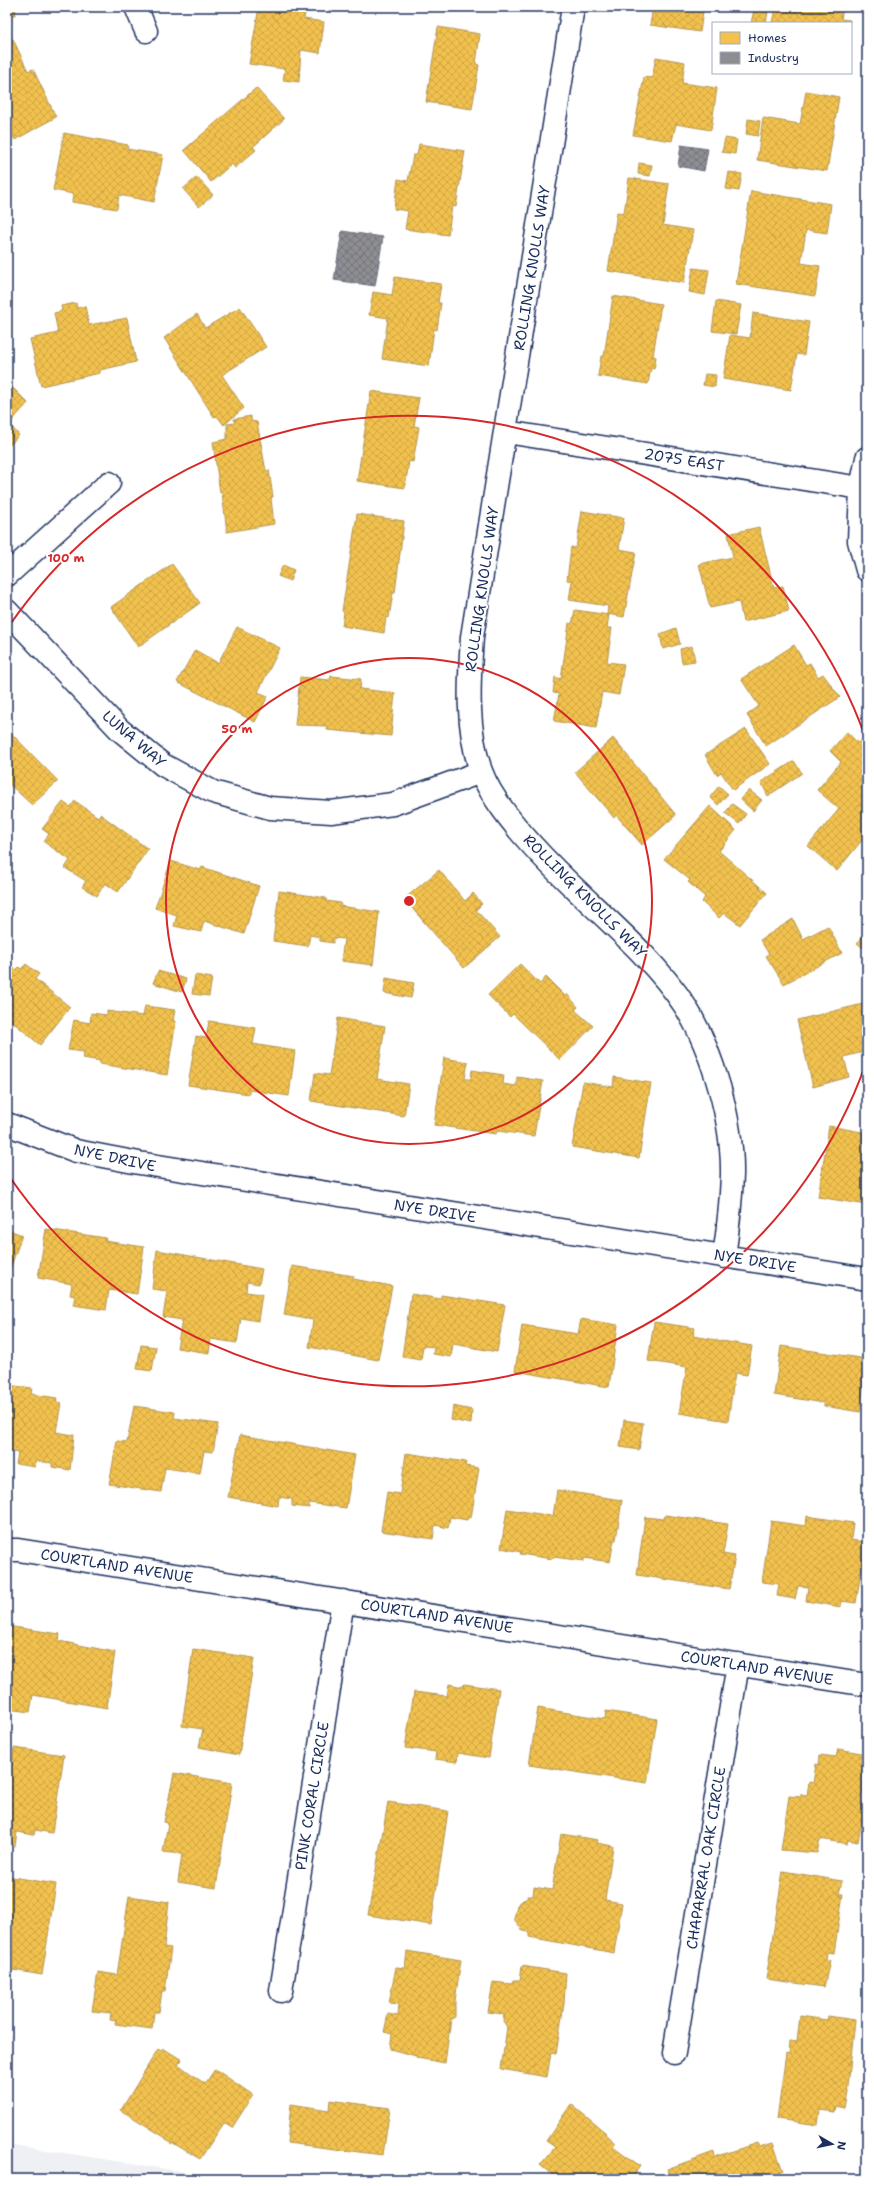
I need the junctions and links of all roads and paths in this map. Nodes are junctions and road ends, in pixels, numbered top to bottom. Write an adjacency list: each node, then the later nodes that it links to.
1 (136, 7): 3 (street)
2 (573, 7): 4 (street, ROLLING KNOLLS WAY)
3 (146, 31)
4 (506, 432): 7 (street, 2075 EAST); 11 (street, ROLLING KNOLLS WAY)
5 (867, 458): 7 (street)
6 (109, 483): 9 (street)
7 (861, 488): 8 (street)
8 (867, 570)
9 (7, 575)
10 (7, 611): 11 (street, LUNA WAY)
11 (481, 772): 13 (street, ROLLING KNOLLS WAY)
12 (7, 1124): 13 (street, NYE DRIVE)
13 (724, 1257): 14 (street, NYE DRIVE)
14 (867, 1279)
15 (7, 1550): 16 (street, COURTLAND AVENUE)
16 (343, 1601): 17 (street, COURTLAND AVENUE); 19 (street, PINK CORAL CIRCLE)
17 (738, 1664): 18 (street, COURTLAND AVENUE); 20 (street, CHAPARRAL OAK CIRCLE)
18 (867, 1685)
19 (281, 1991)
20 (674, 2053)

